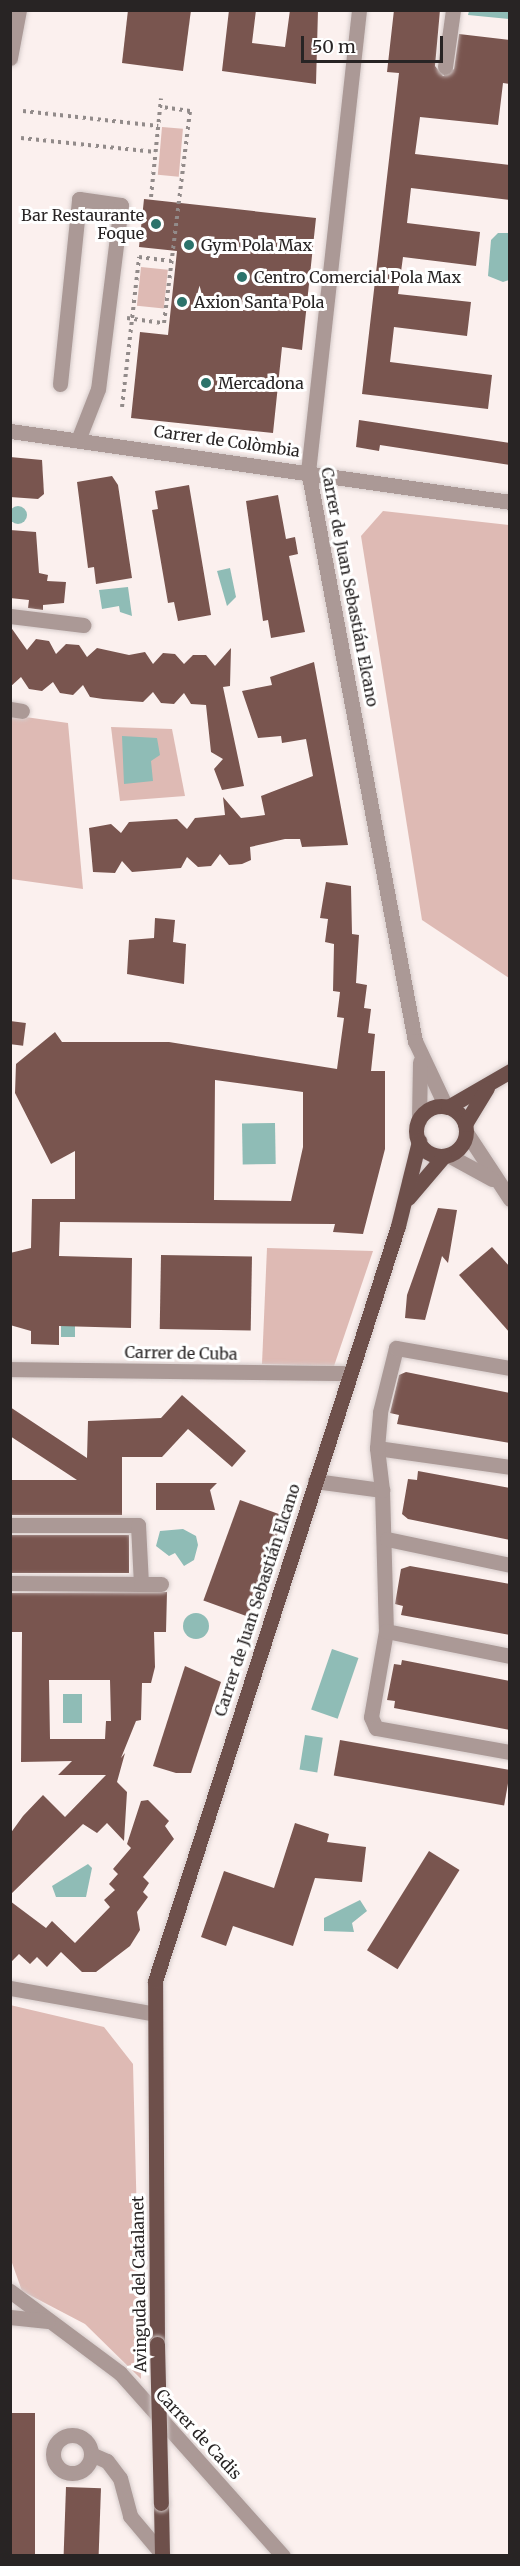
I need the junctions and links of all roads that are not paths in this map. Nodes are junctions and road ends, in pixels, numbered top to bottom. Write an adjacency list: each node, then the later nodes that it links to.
1 (19, 10): 4 (street)
2 (359, 10): 9 (street, Carrer de Juan Sebastián Elcano)
3 (453, 10): 5 (street)
4 (10, 58)
5 (446, 68)
6 (60, 384): 8 (street)
7 (10, 431): 8 (street, Carrer de Colòmbia)
8 (78, 440): 9 (street, Carrer de Colòmbia)
9 (308, 470): 10 (street, Carrer de Colòmbia); 13 (street, Carrer de Juan Sebastián Elcano)
10 (510, 502)
11 (10, 616): 12 (street)
12 (83, 625)
13 (420, 1059): 16 (street, Carrer de Juan Sebastián Elcano); 17 (street, Carrer de Juan Sebastián Elcano)
14 (510, 1071): 15 (main road)
15 (489, 1086): 16 (main road); 18 (main road)
16 (447, 1107): 17 (main road); 18 (main road)
17 (419, 1120): 19 (main road)
18 (466, 1128): 20 (main road); 21 (street)
19 (418, 1141): 20 (main road); 23 (main road, Carrer de Juan Sebastián Elcano)
20 (446, 1156): 21 (street); 23 (main road, Carrer de Juan Sebastián Elcano)
21 (492, 1179): 22 (street)
22 (510, 1199)
23 (406, 1200): 26 (main road, Carrer de Juan Sebastián Elcano)
24 (510, 1368): 27 (street)
25 (10, 1369): 26 (street, Carrer de Cuba)
26 (350, 1373): 29 (main road, Carrer de Juan Sebastián Elcano)
27 (377, 1448): 28 (street); 30 (street)
28 (510, 1467)
29 (315, 1481): 30 (street); 41 (main road, Carrer de Juan Sebastián Elcano)
30 (382, 1490): 32 (street)
31 (10, 1525): 35 (street)
32 (387, 1539): 33 (street); 37 (street)
33 (510, 1564)
34 (10, 1583): 35 (street)
35 (141, 1584): 36 (street)
36 (161, 1584)
37 (386, 1630): 38 (street); 39 (street)
38 (510, 1656)
39 (510, 1752)
40 (10, 1988): 41 (street)
41 (152, 2013): 46 (main road, Avinguda del Catalanet, bridge)
42 (10, 2291): 44 (street, Carrer de Cadis)
43 (10, 2317): 44 (street)
44 (54, 2322): 49 (street, Carrer de Cadis)
45 (91, 2454): 47 (street)
46 (161, 2510): 47 (street); 48 (main road, Avinguda del Catalanet)
47 (141, 2530): 48 (street)
48 (162, 2555)
49 (283, 2556)

